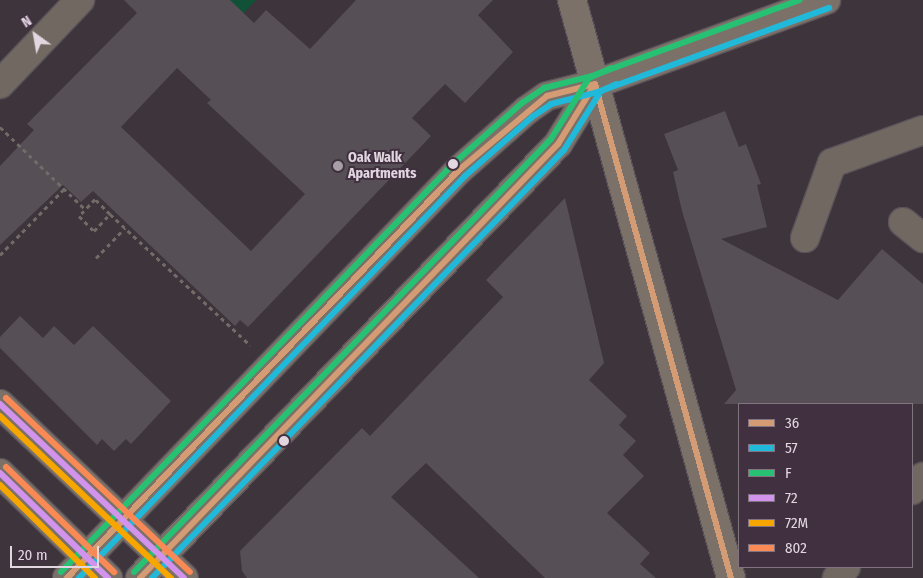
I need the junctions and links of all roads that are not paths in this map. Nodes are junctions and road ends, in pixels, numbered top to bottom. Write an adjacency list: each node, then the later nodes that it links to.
1 (80, 0): 4 (street)
2 (572, 0): 5 (main road)
3 (826, 0): 5 (main road)
4 (0, 84)
5 (595, 84): 12 (main road); 13 (main road); 20 (main road)
6 (923, 130): 7 (street)
7 (805, 238)
8 (0, 404): 12 (main road)
9 (0, 473): 14 (main road)
10 (923, 477): 11 (street)
11 (913, 489)
12 (125, 520): 13 (main road); 14 (main road)
13 (162, 556): 18 (main road); 19 (main road)
14 (87, 557): 16 (main road); 17 (main road)
15 (845, 568): 21 (street)
16 (67, 578)
17 (108, 578)
18 (140, 578)
19 (184, 578)
20 (730, 578)
21 (837, 578)

